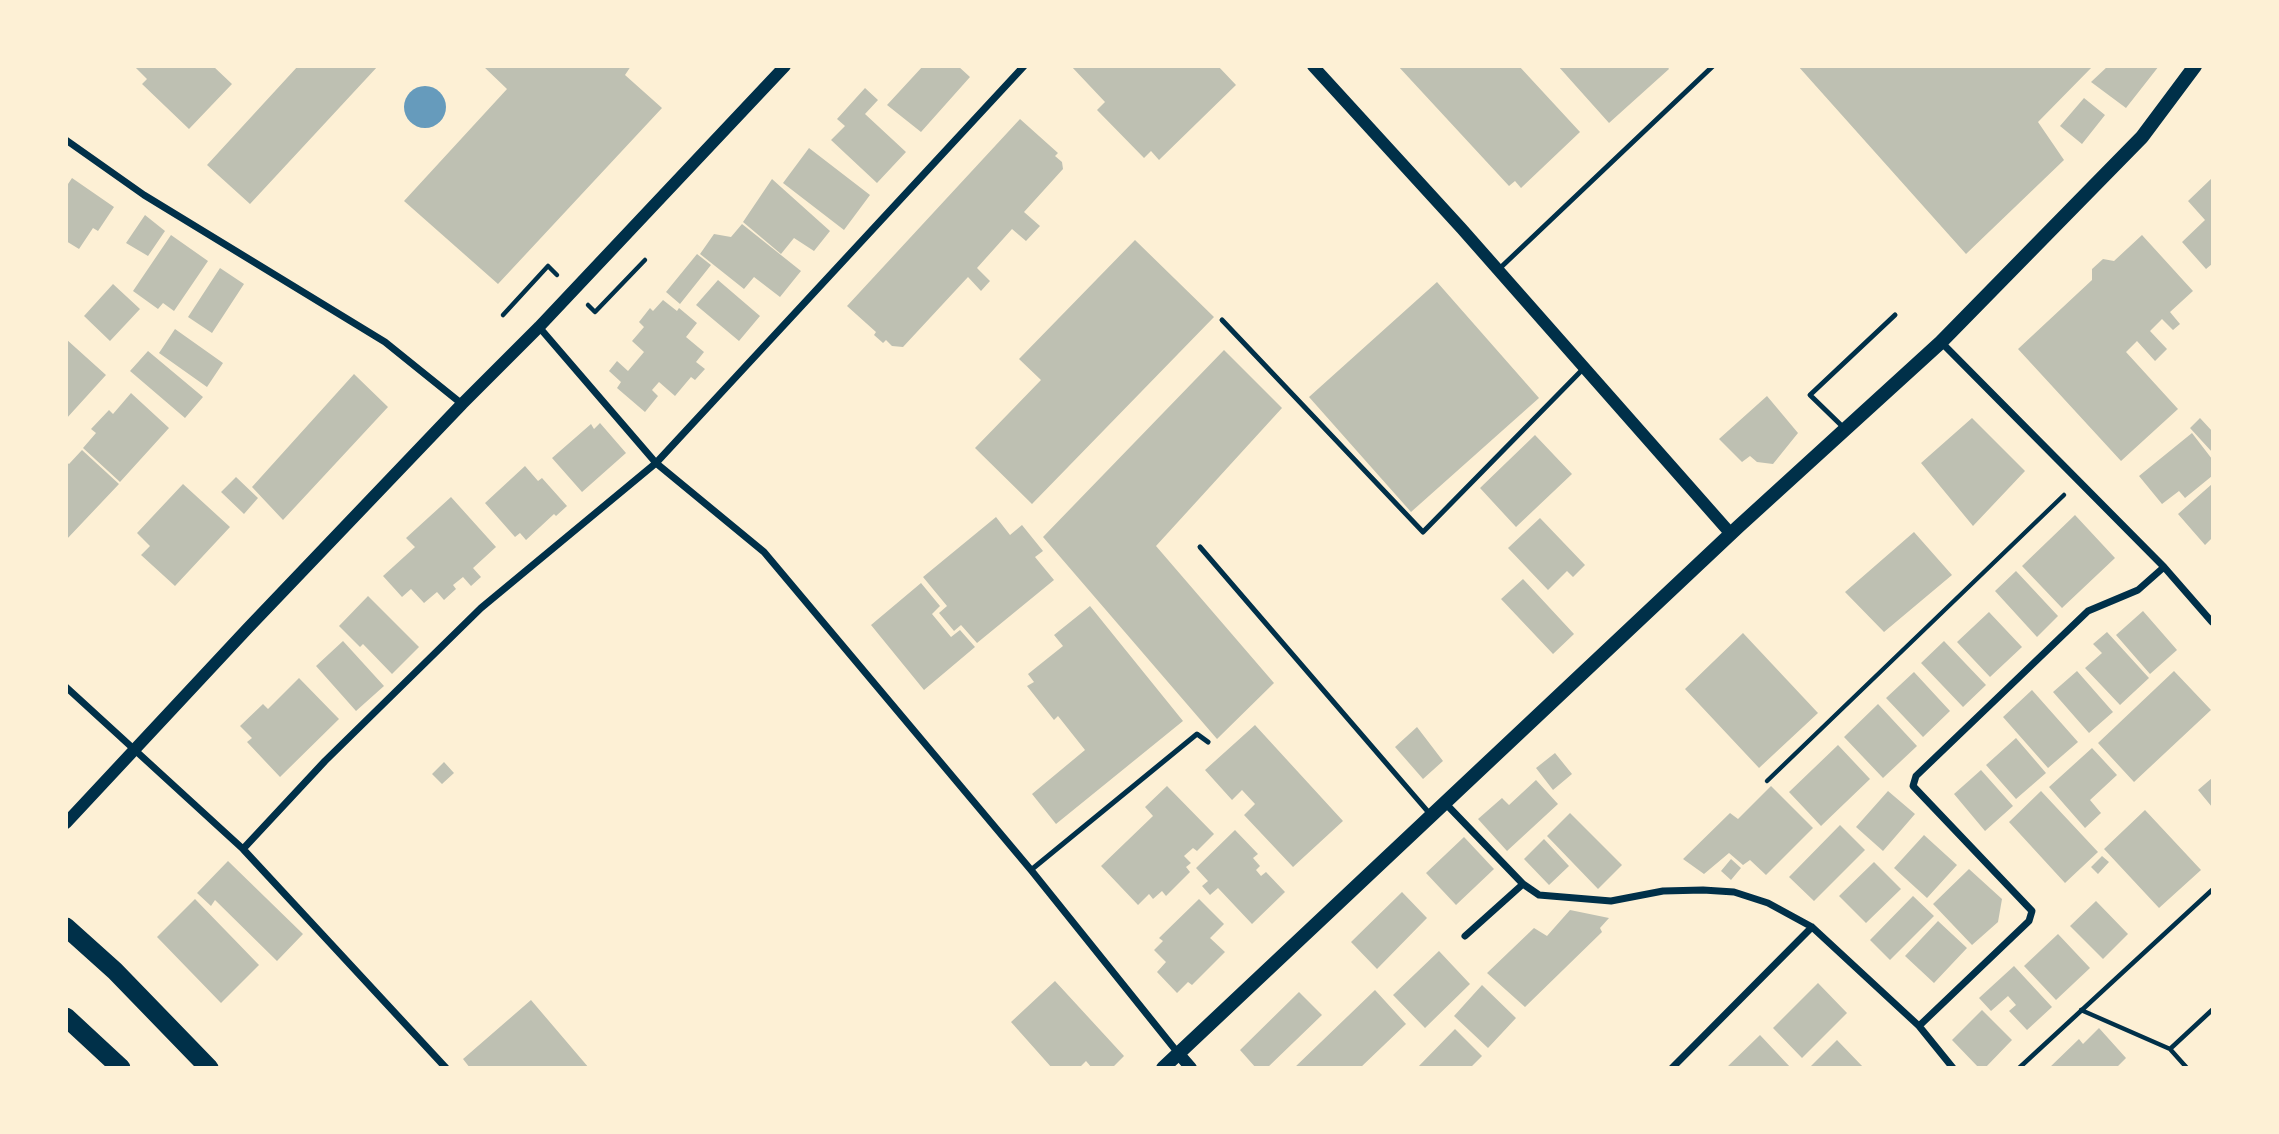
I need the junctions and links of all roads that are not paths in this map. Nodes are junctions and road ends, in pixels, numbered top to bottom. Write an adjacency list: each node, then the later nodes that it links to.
1 (785, 66): 10 (street)
2 (1024, 66): 15 (street)
3 (1313, 66): 7 (street)
4 (1713, 66): 7 (lane)
5 (2194, 66): 11 (main road)
6 (66, 140): 13 (street)
7 (1498, 270): 12 (street)
8 (1895, 315): 14 (lane)
9 (1222, 320): 12 (lane)
10 (539, 327): 13 (street); 15 (street)
11 (1941, 342): 14 (main road); 18 (street)
12 (1584, 368): 16 (street)
13 (462, 404): 22 (street)
14 (1845, 430): 16 (main road)
15 (656, 463): 26 (street); 27 (street)
16 (1731, 534): 23 (main road)
17 (1200, 547): 24 (lane)
18 (2164, 568): 19 (street); 33 (street)
19 (2213, 622)
20 (66, 687): 22 (street)
21 (1208, 742): 27 (lane)
22 (135, 750): 25 (street); 26 (street)
23 (1446, 804): 24 (main road); 28 (street)
24 (1432, 816): 34 (main road)
25 (66, 823)
26 (243, 849): 37 (street)
27 (1031, 870): 34 (street)
28 (1523, 884): 30 (street); 31 (street)
29 (66, 927): 36 (highway)
30 (1812, 927): 33 (street); 40 (street)
31 (1465, 936)
32 (66, 1017): 35 (highway)
33 (1919, 1026): 41 (street)
34 (1178, 1053): 38 (main road); 39 (street)
35 (121, 1068)
36 (209, 1068)
37 (446, 1068)
38 (1163, 1068)
39 (1191, 1068)
40 (1672, 1068)
41 (1953, 1068)

